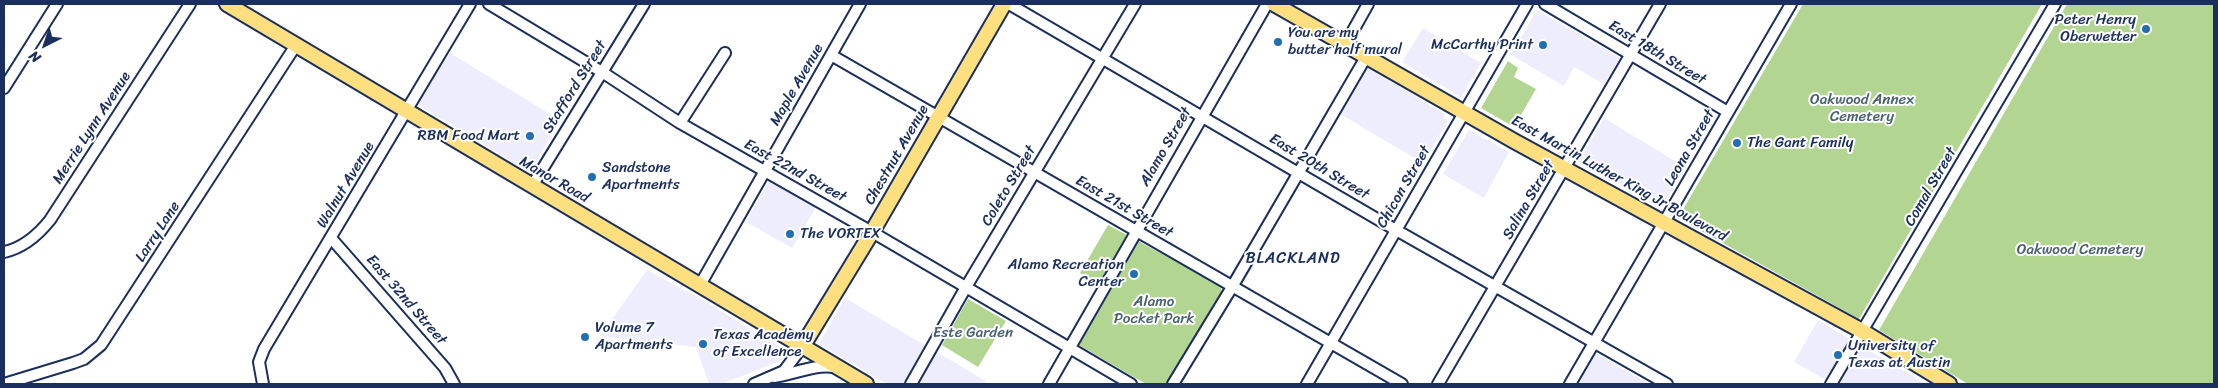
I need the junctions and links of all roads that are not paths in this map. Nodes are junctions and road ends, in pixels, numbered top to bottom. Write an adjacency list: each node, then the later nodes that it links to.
1 (56, 4): 27 (street)
2 (190, 4): 44 (street, Merrie Lynn Avenue)
3 (470, 4): 28 (street, Walnut Avenue)
4 (489, 4): 26 (street, East 22nd Street)
5 (644, 4): 26 (street, Stafford Street)
6 (860, 4): 23 (street, Maple Avenue)
7 (1004, 4): 32 (main road, Chestnut Avenue)
8 (1009, 4): 25 (street, East 20th Street)
9 (1135, 4): 25 (street, Coleto Street)
10 (1267, 4): 31 (street, Alamo Street)
11 (1274, 4): 20 (main road, East Martin Luther King Jr Boulevard)
12 (1368, 4): 20 (street)
13 (1527, 4): 29 (street, Chicon Street)
14 (1545, 4): 22 (street, East 18th Street)
15 (1660, 4): 22 (street, Salina Street)
16 (1791, 4): 30 (street, Leona Street)
17 (2055, 4): 49 (street, Comal Street)
18 (233, 5): 19 (main road, Manor Road)
19 (296, 45): 28 (main road, Manor Road); 56 (street, Larry Lane)
20 (1344, 45): 24 (main road, East Martin Luther King Jr Boulevard)
21 (725, 53): 33 (street)
22 (1631, 54): 30 (street, East 18th Street); 34 (street, Salina Street)
23 (831, 55): 32 (street, East 21st Street); 35 (street, Maple Avenue)
24 (1366, 57): 29 (main road, East Martin Luther King Jr Boulevard); 36 (street)
25 (1103, 58): 31 (street, East 20th Street); 37 (street, Coleto Street)
26 (602, 72): 33 (street, East 22nd Street); 38 (street, Stafford Street)
27 (4, 88)
28 (406, 112): 38 (main road, Manor Road); 43 (street, Walnut Avenue)
29 (1465, 112): 34 (main road, East Martin Luther King Jr Boulevard); 41 (street, Chicon Street)
30 (1728, 112): 39 (street, Leona Street)
31 (1202, 116): 36 (street, East 20th Street); 40 (street, Alamo Street)
32 (938, 117): 37 (street, East 21st Street); 42 (main road, Chestnut Avenue)
33 (680, 123): 35 (street, East 22nd Street)
34 (1564, 168): 39 (main road, East Martin Luther King Jr Boulevard); 46 (street, Salina Street)
35 (764, 171): 42 (street, East 22nd Street); 45 (street, Maple Avenue)
36 (1298, 172): 41 (street, East 20th Street); 48 (street)
37 (1034, 173): 40 (street, East 21st Street); 47 (street, Coleto Street)
38 (532, 186): 45 (main road, Manor Road)
39 (1664, 222): 49 (main road, East Martin Luther King Jr Boulevard); 50 (street, Leona Street)
40 (1135, 230): 48 (street, East 21st Street); 53 (street, Alamo Street)
41 (1396, 230): 46 (street, East 20th Street); 51 (street, Chicon Street)
42 (872, 232): 47 (street, East 22nd Street); 52 (main road, Chestnut Avenue)
43 (331, 238): 57 (street, Walnut Avenue); 58 (street, East 32nd Street)
44 (4, 252)
45 (700, 285): 52 (main road, Manor Road)
46 (1497, 286): 50 (street, East 20th Street); 67 (street, Salina Street)
47 (966, 287): 53 (street, East 22nd Street); 61 (street, Coleto Street)
48 (1232, 287): 51 (street, East 21st Street); 64 (street)
49 (1862, 331): 70 (street, Comal Street); 71 (main road, East Martin Luther King Jr Boulevard)
50 (1594, 342): 68 (street, Leona Street); 69 (street, East 20th Street)
51 (1331, 343): 65 (street, Chicon Street); 66 (street, East 21st Street)
52 (802, 347): 54 (main road, Manor Road); 55 (street)
53 (1070, 349): 62 (street, Alamo Street); 63 (street, East 22nd Street)
54 (837, 368): 55 (street); 60 (main road, Manor Road)
55 (774, 377): 59 (street)
56 (4, 384)
57 (263, 384)
58 (454, 384)
59 (754, 384)
60 (866, 384)
61 (912, 384)
62 (1049, 384)
63 (1131, 384)
64 (1173, 384)
65 (1307, 384)
66 (1402, 384)
67 (1438, 384)
68 (1570, 384)
69 (1667, 384)
70 (1831, 384)
71 (1949, 384)

